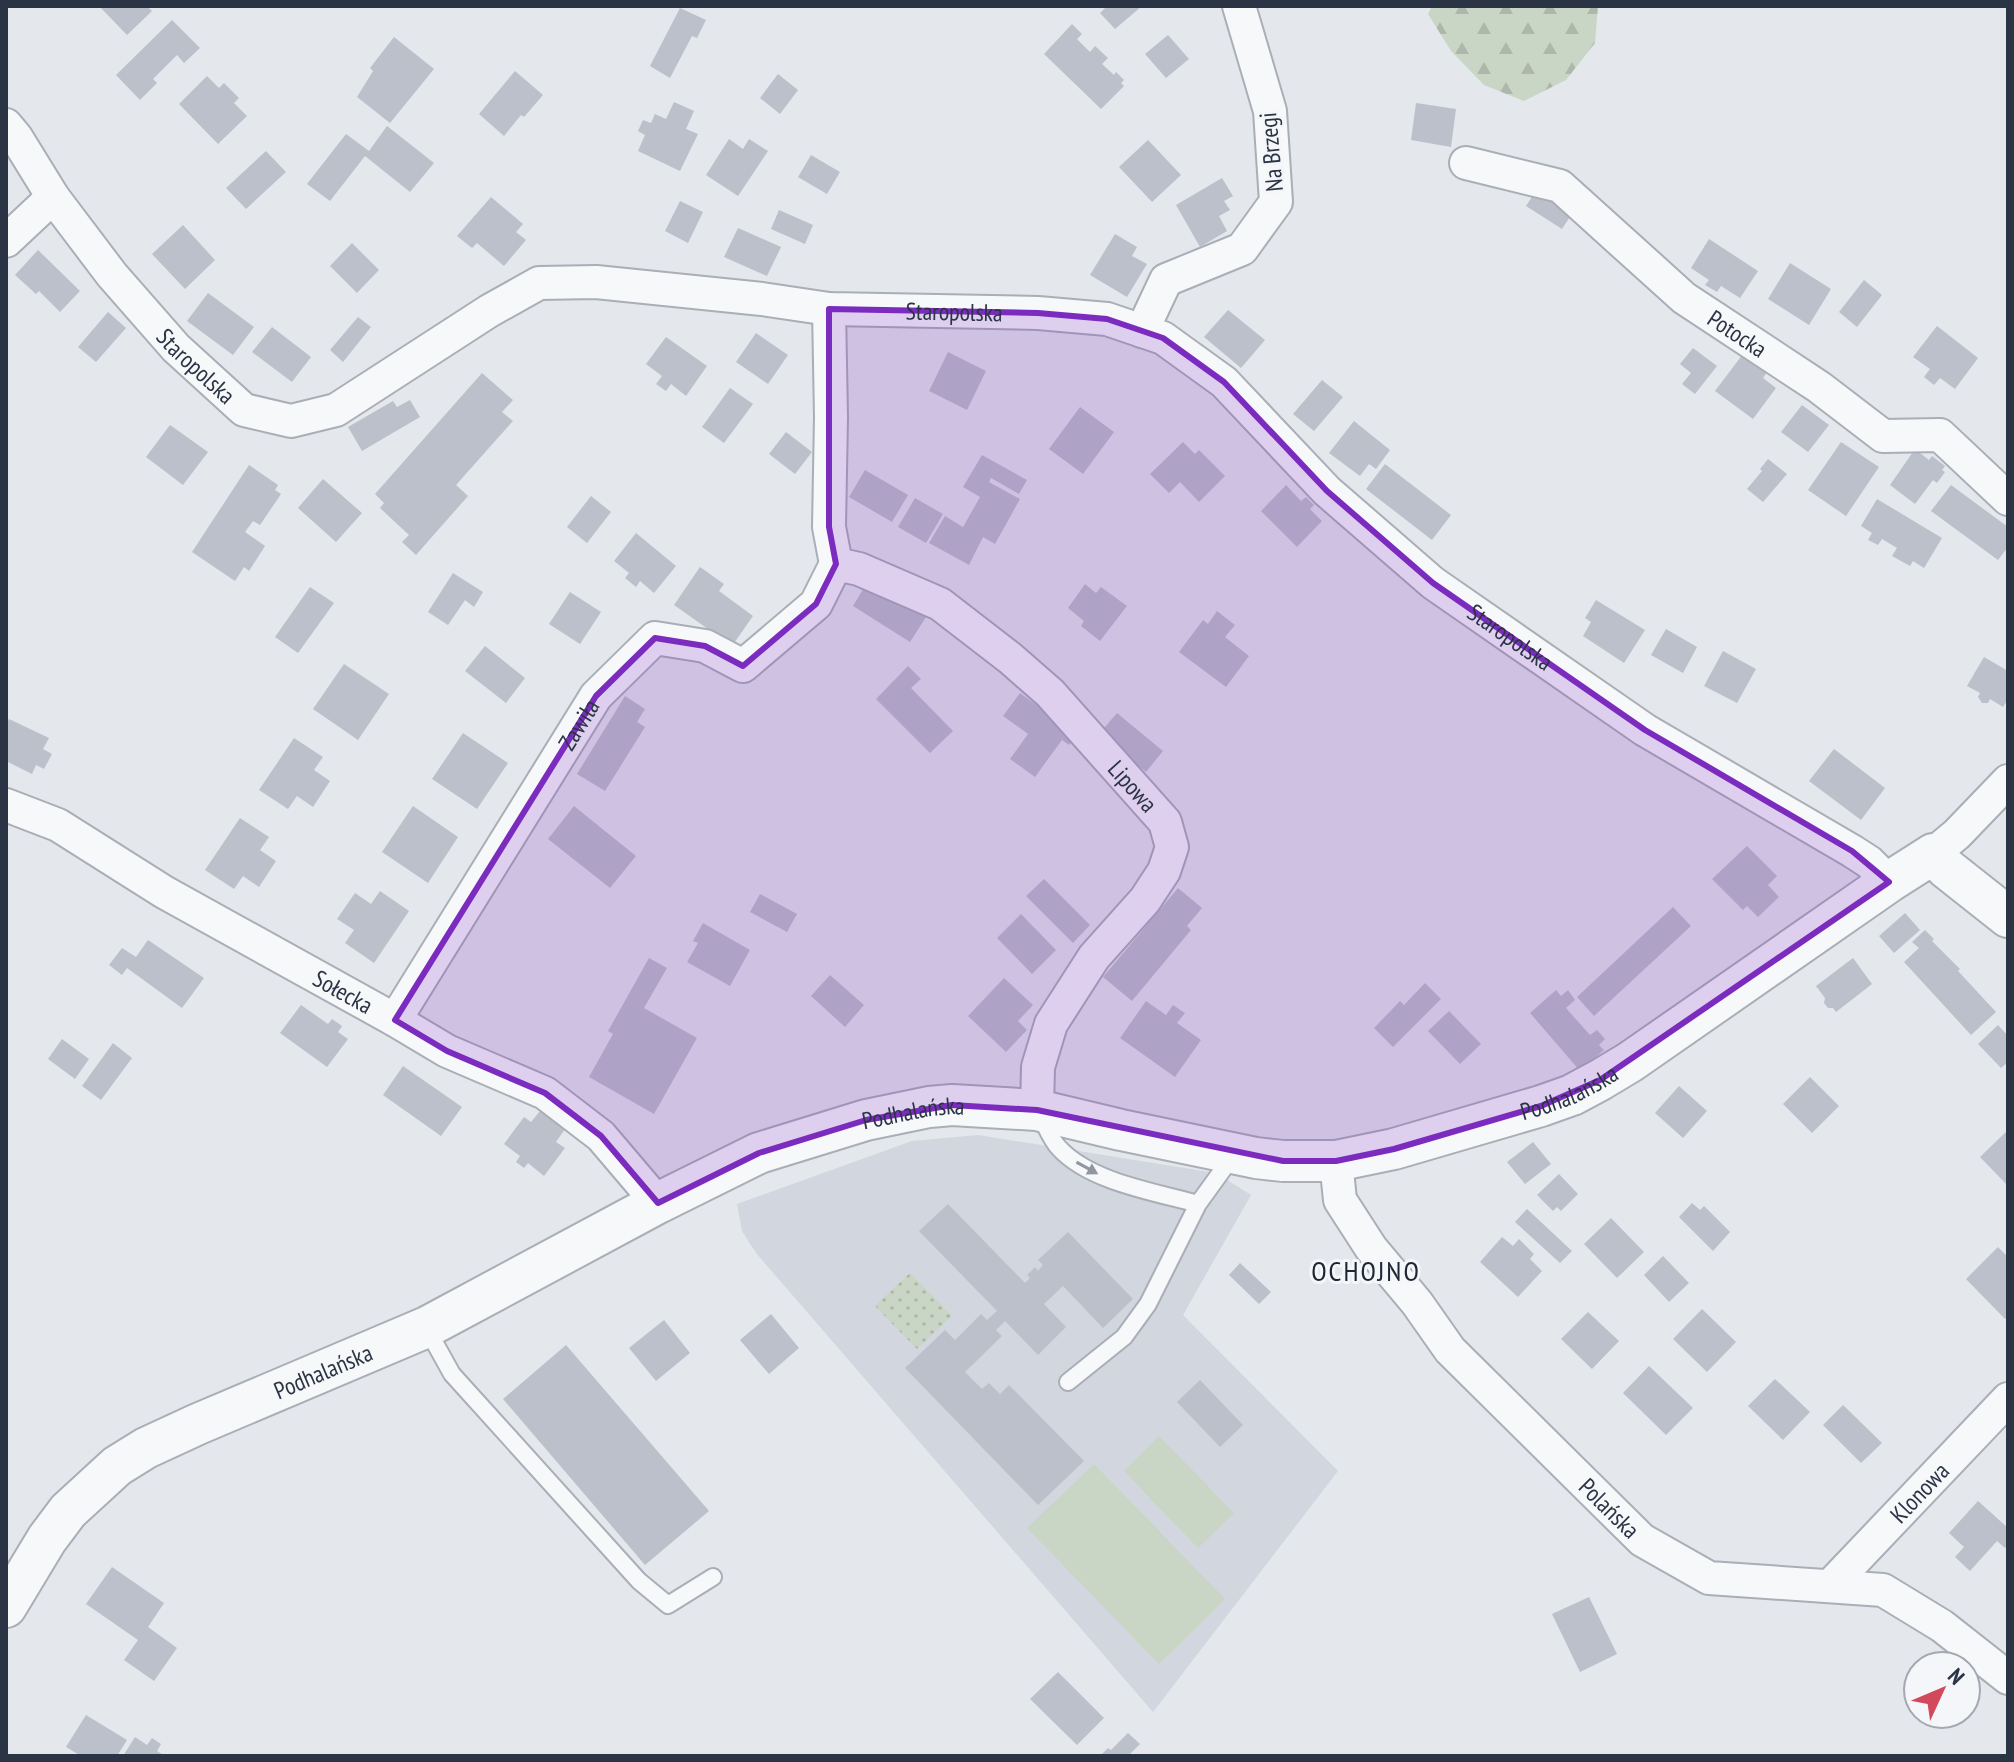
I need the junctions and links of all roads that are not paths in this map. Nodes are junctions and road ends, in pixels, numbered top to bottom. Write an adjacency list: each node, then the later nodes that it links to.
1 (1239, 6): 7 (street, Na Brzegi)
2 (6, 125): 4 (street, Staropolska)
3 (1466, 163): 8 (street, Potocka)
4 (53, 197): 5 (street); 6 (street, Staropolska)
5 (6, 241)
6 (829, 309): 7 (street, Staropolska); 9 (street)
7 (1142, 331): 13 (street, Staropolska)
8 (2008, 499)
9 (836, 564): 15 (street, Zawiła); 16 (street, Lipowa)
10 (2008, 781): 12 (street)
11 (6, 805): 15 (street, Sołecka)
12 (1933, 854): 13 (street, Podhalańska); 14 (street)
13 (1889, 882): 18 (street, Podhalańska)
14 (2008, 917)
15 (395, 1020): 19 (street, Sołecka)
16 (1037, 1110): 17 (street, Podhalańska); 19 (street, Podhalańska); 20 (lane, one-way to 20)
17 (1232, 1153): 18 (street, Podhalańska); 20 (lane)
18 (1336, 1161): 25 (street, Polańska)
19 (658, 1203): 21 (street, Podhalańska)
20 (1198, 1204): 22 (lane)
21 (427, 1327): 24 (lane); 26 (street, Podhalańska)
22 (1068, 1382)
23 (2008, 1399): 25 (street, Klonowa)
24 (713, 1577)
25 (1831, 1585): 27 (street, Polańska)
26 (6, 1607)
27 (2008, 1678)

